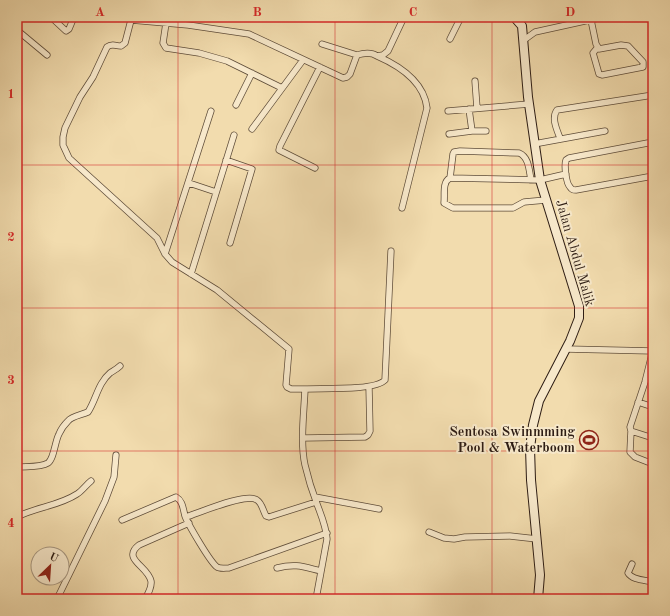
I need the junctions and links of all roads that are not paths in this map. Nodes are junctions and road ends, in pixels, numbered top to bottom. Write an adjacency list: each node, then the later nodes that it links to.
1 (51, 17): 2 (street)
2 (74, 17)
3 (404, 17): 19 (street)
4 (461, 17): 13 (street)
5 (514, 17): 10 (street)
6 (602, 17): 8 (street)
7 (129, 18): 9 (street); 54 (street)
8 (591, 20): 12 (street); 16 (street)
9 (166, 23): 20 (street); 22 (street)
10 (522, 26): 12 (street); 14 (street, Jalan Abdul Malik)
11 (17, 30): 18 (street)
12 (535, 32): 14 (street)
13 (450, 39)
14 (524, 40): 26 (street, Jalan Abdul Malik)
15 (322, 44): 17 (street)
16 (598, 47): 16 (street)
17 (357, 54): 19 (street); 21 (street)
18 (47, 55)
19 (377, 56): 51 (street)
20 (303, 60): 21 (street); 24 (street)
21 (320, 67): 42 (street)
22 (252, 73): 24 (street); 27 (street)
23 (475, 81): 28 (street)
24 (282, 88): 32 (street)
25 (653, 95): 38 (street)
26 (529, 104): 28 (street); 40 (street, Jalan Abdul Malik)
27 (236, 105)
28 (477, 108): 29 (street)
29 (469, 109): 31 (street); 33 (street)
30 (211, 111): 48 (street)
31 (448, 111)
32 (252, 129)
33 (472, 131): 34 (street); 36 (street)
34 (486, 131)
35 (605, 131): 38 (street)
36 (449, 134)
37 (234, 135): 41 (street)
38 (560, 138): 40 (street)
39 (653, 142): 43 (street)
40 (534, 144): 47 (street, Jalan Abdul Malik)
41 (226, 160): 49 (street); 52 (street)
42 (315, 168)
43 (566, 174): 44 (street); 47 (street)
44 (653, 176)
45 (450, 178): 46 (street); 46 (street); 50 (street)
46 (531, 180): 47 (street)
47 (540, 180): 50 (street, Jalan Abdul Malik)
48 (189, 183): 49 (street); 54 (street)
49 (216, 192): 55 (street)
50 (546, 200): 56 (street, Jalan Abdul Malik)
51 (402, 208)
52 (230, 243)
53 (391, 251): 59 (street)
54 (165, 254): 55 (street)
55 (191, 274): 60 (street)
56 (566, 349): 57 (street); 78 (street, Jalan Abdul Malik)
57 (653, 350): 61 (street)
58 (120, 366): 68 (street)
59 (369, 387): 60 (street); 64 (street)
60 (305, 389): 64 (street)
61 (638, 402): 62 (street); 63 (street)
62 (653, 407)
63 (631, 431): 65 (street); 67 (street)
64 (304, 438): 70 (street)
65 (653, 438)
66 (116, 455): 83 (street)
67 (653, 464)
68 (17, 467)
69 (91, 481): 72 (street)
70 (316, 499): 71 (street); 73 (street); 77 (street)
71 (379, 509)
72 (17, 517)
73 (186, 517): 74 (street); 75 (street)
74 (122, 520)
75 (189, 523): 77 (street); 84 (street)
76 (429, 532): 78 (street)
77 (327, 533): 81 (street)
78 (537, 539): 86 (street, Jalan Abdul Malik)
79 (632, 564): 82 (street)
80 (277, 568): 81 (street)
81 (321, 571): 85 (street)
82 (653, 582)
83 (57, 599)
84 (145, 599)
85 (316, 599)
86 (538, 599)

